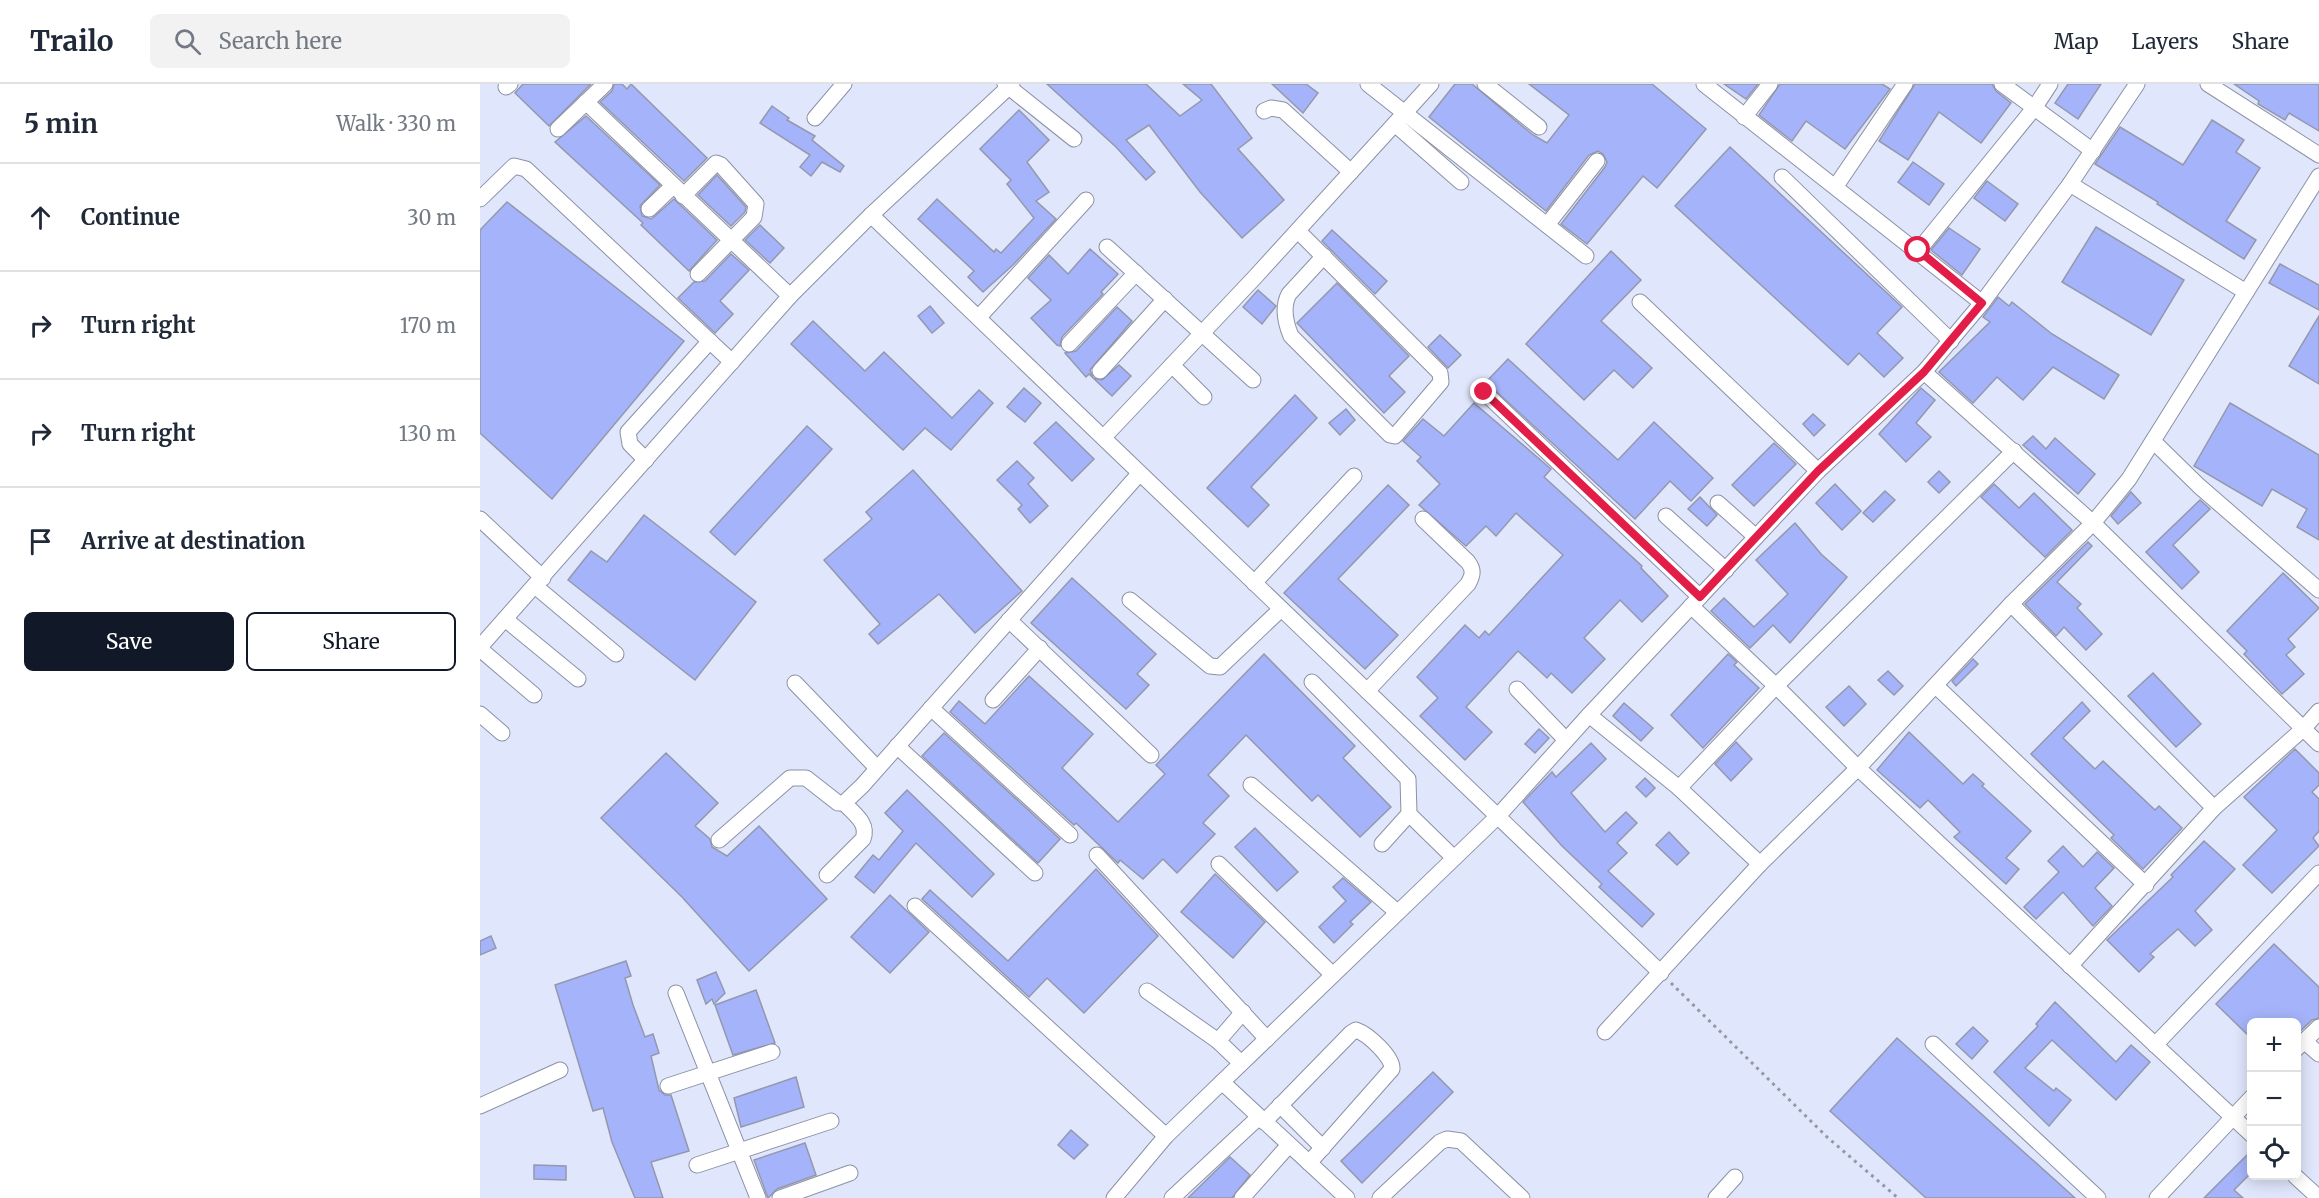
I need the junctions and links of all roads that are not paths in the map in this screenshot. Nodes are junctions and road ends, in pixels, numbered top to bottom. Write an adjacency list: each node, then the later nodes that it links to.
1 (605, 84): 14 (street)
2 (844, 84): 18 (street)
3 (1368, 84): 19 (street)
4 (1431, 84): 19 (street)
5 (1485, 84): 20 (street)
6 (1704, 84): 17 (street)
7 (1770, 84): 17 (street)
8 (1905, 84): 31 (street)
9 (2002, 84): 15 (street)
10 (2050, 84): 15 (street)
11 (2137, 84): 23 (street)
12 (2208, 84): 24 (street)
13 (1009, 85): 22 (street); 36 (street)
14 (586, 102): 21 (street); 32 (street)
15 (2035, 106): 23 (street); 41 (street)
16 (1264, 111): 26 (street)
17 (1744, 117): 31 (street)
18 (815, 118)
19 (1400, 118): 26 (street); 29 (street); 37 (street)
20 (1539, 127)
21 (558, 129)
22 (1074, 139)
23 (2093, 151): 30 (street)
24 (2319, 155)
25 (1597, 161): 37 (street)
26 (1351, 172): 38 (street)
27 (2319, 176): 46 (street)
28 (1782, 177): 54 (street)
29 (1461, 182)
30 (2070, 184): 46 (street); 50 (street)
31 (1836, 186): 41 (street)
32 (678, 191): 35 (street); 39 (street); 39 (street)
33 (480, 199): 53 (street)
34 (1086, 200): 51 (street)
35 (649, 209)
36 (871, 215): 47 (street); 51 (street)
37 (1547, 225): 43 (street)
38 (1298, 231): 42 (street); 52 (street)
39 (731, 241): 45 (street); 47 (street)
40 (1107, 247): 44 (street)
41 (1918, 250): 50 (street)
42 (1324, 256): 42 (street)
43 (1586, 256)
44 (1136, 273): 48 (street); 55 (street)
45 (698, 274)
46 (2246, 292): 64 (street)
47 (789, 296): 56 (street)
48 (1165, 299): 52 (street); 58 (street)
49 (1640, 302): 67 (street)
50 (1982, 303): 54 (street)
51 (979, 317): 63 (street)
52 (1203, 333): 57 (street); 60 (street)
53 (710, 341): 56 (street); 66 (street)
54 (1951, 341): 59 (street)
55 (1069, 344)
56 (732, 362): 66 (street)
57 (1172, 364): 62 (street); 63 (street)
58 (1100, 370)
59 (1924, 372): 65 (street); 67 (street)
60 (1253, 380)
61 (1484, 392): 81 (street)
62 (1204, 397)
63 (1104, 437): 68 (street)
64 (2153, 441): 74 (street); 79 (street)
65 (2014, 451): 74 (street); 92 (street)
66 (646, 460): 77 (street)
67 (1818, 471): 75 (street)
68 (1139, 474): 78 (street); 85 (street)
69 (1354, 476): 78 (street)
70 (1718, 503): 75 (street)
71 (1666, 516): 76 (street)
72 (480, 519): 77 (street)
73 (1423, 519): 95 (street)
74 (2093, 523): 82 (street); 102 (street)
75 (1756, 537): 76 (street)
76 (1726, 570): 81 (street)
77 (539, 582): 84 (street); 88 (street)
78 (1254, 583): 83 (street)
79 (2319, 590)
80 (1131, 600): 83 (street)
81 (1695, 601): 92 (street); 101 (street)
82 (2011, 604): 93 (street); 113 (street)
83 (1281, 609): 95 (street)
84 (505, 619): 86 (street); 89 (street)
85 (1009, 620): 87 (street); 98 (street)
86 (480, 648): 96 (street)
87 (1040, 648): 97 (street); 107 (street)
88 (616, 654)
89 (578, 679)
90 (1312, 682): 114 (street)
91 (795, 683): 108 (street)
92 (1776, 686): 109 (street); 111 (street)
93 (1936, 686): 109 (street); 126 (street)
94 (1517, 689): 104 (street)
95 (1367, 691): 115 (street)
96 (534, 695)
97 (993, 700)
98 (930, 708): 106 (street); 116 (street)
99 (2319, 711): 102 (street)
100 (480, 714): 103 (street)
101 (1589, 715): 104 (street); 111 (street)
102 (2303, 729): 105 (street); 113 (street)
103 (502, 733)
104 (1566, 740): 115 (street)
105 (2319, 744)
106 (897, 746): 108 (street); 123 (street)
107 (1152, 755)
108 (877, 768): 112 (street)
109 (1858, 768): 122 (street); 129 (street)
110 (1251, 785): 128 (street)
111 (1679, 788): 122 (street)
112 (844, 803): 117 (street); 125 (street)
113 (2214, 808): 126 (street)
114 (1410, 814): 118 (street); 120 (street)
115 (1497, 816): 120 (street); 130 (street)
116 (1070, 835)
117 (719, 840)
118 (1382, 844)
119 (1097, 855): 134 (street)
120 (1454, 858): 128 (street)
121 (1220, 864): 131 (street)
122 (1760, 864): 130 (street)
123 (1035, 873)
124 (2319, 873): 141 (street)
125 (827, 876)
126 (2146, 885): 129 (street)
127 (915, 906): 157 (street)
128 (1397, 912): 131 (street)
129 (2070, 966): 141 (street)
130 (1661, 973): 136 (street)
131 (1332, 974): 137 (street)
132 (1147, 991): 138 (street)
133 (676, 993): 147 (street)
134 (1242, 1012): 137 (street); 138 (street)
135 (2319, 1027): 140 (street)
136 (1605, 1032)
137 (1267, 1039): 145 (street)
138 (1218, 1041): 145 (street)
139 (1933, 1044): 175 (street)
140 (2301, 1044)
141 (2155, 1045): 153 (street)
142 (2301, 1045): 144 (street)
143 (772, 1052): 147 (street)
144 (2319, 1054)
145 (1241, 1063): 148 (street)
146 (560, 1070): 152 (street)
147 (708, 1073): 149 (street); 160 (street)
148 (1221, 1082): 154 (street); 157 (street)
149 (668, 1086)
150 (2247, 1102): 153 (street)
151 (1280, 1105): 154 (street); 159 (street); 159 (street)
152 (480, 1106)
153 (2232, 1117): 156 (street); 176 (street)
154 (1262, 1120): 158 (street); 169 (street)
155 (831, 1121): 160 (street)
156 (2247, 1130)
157 (1166, 1136): 168 (street)
158 (1289, 1145): 161 (street); 170 (street)
159 (1323, 1148): 161 (street)
160 (740, 1152): 162 (street); 166 (street)
161 (1309, 1163): 171 (street)
162 (697, 1165)
163 (850, 1173): 167 (street)
164 (1735, 1177): 174 (street)
165 (2299, 1180): 177 (street)
166 (758, 1198)
167 (780, 1198)
168 (1114, 1198)
169 (1172, 1198)
170 (1242, 1198)
171 (1347, 1198)
172 (1380, 1198): 173 (street)
173 (1522, 1198)
174 (1716, 1198)
175 (2098, 1198)
176 (2157, 1198)
177 (2319, 1198)

